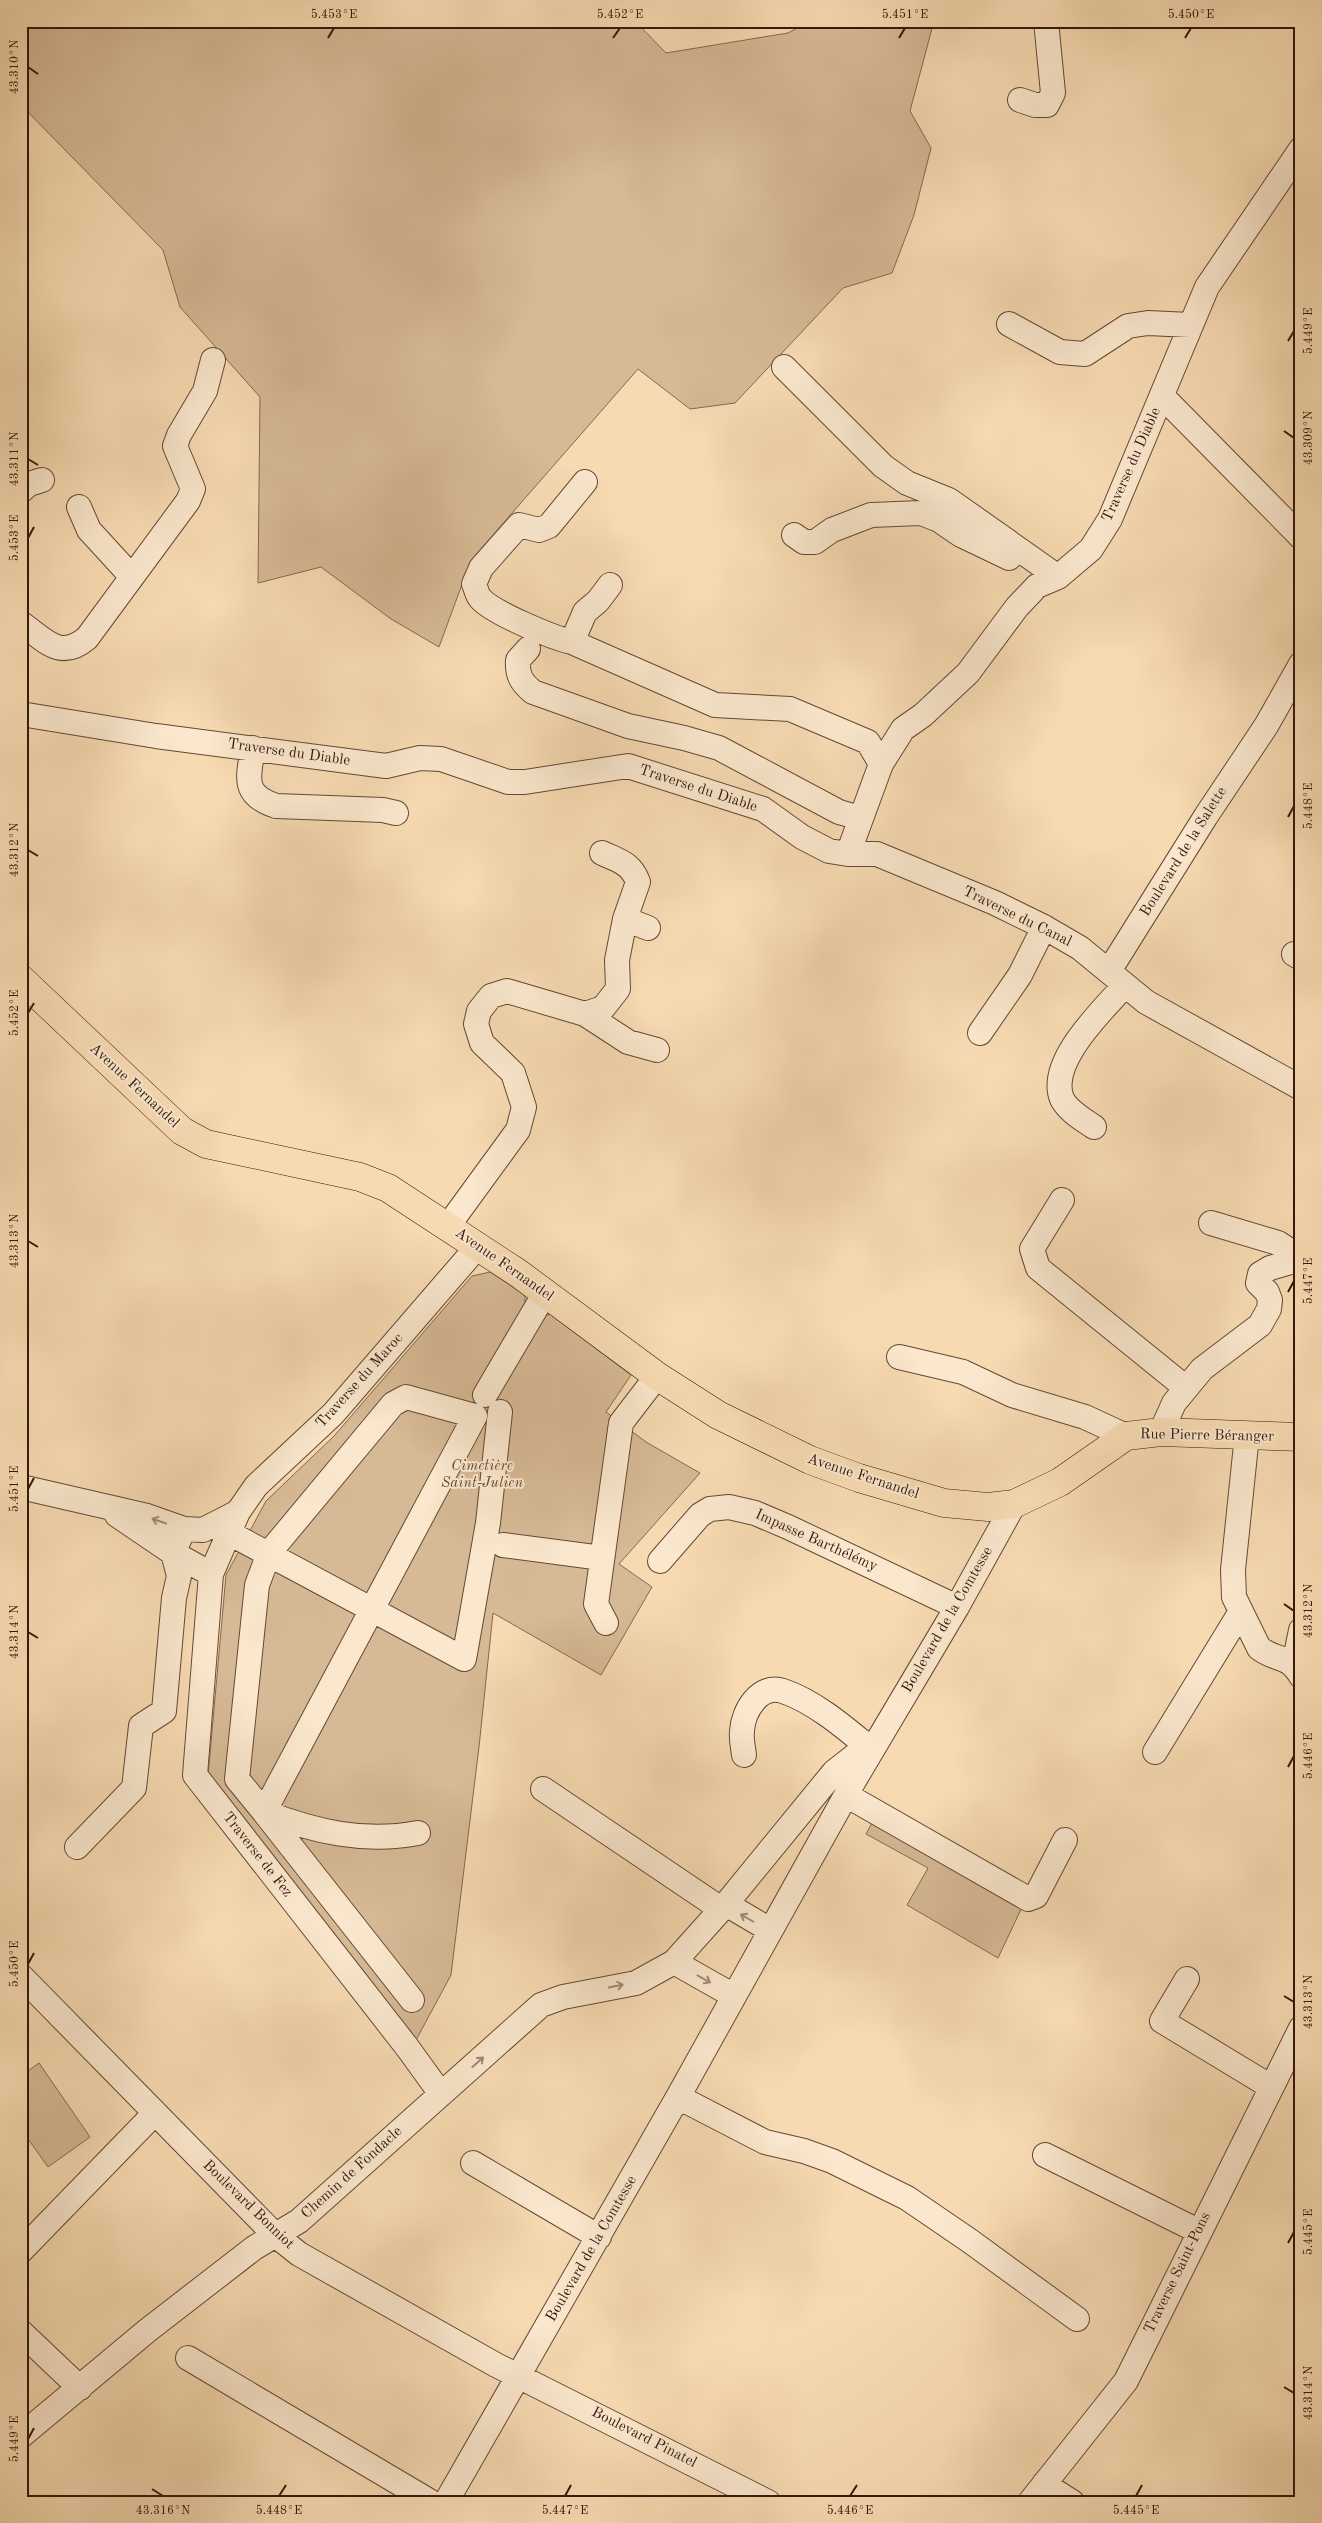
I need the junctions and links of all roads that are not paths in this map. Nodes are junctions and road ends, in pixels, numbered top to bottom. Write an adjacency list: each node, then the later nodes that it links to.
1 (1046, 21): 2 (street)
2 (1020, 100)
3 (1301, 149): 5 (street, Traverse du Diable)
4 (1009, 324): 5 (street)
5 (1190, 325): 8 (street, Traverse du Diable)
6 (213, 360): 16 (street)
7 (784, 367): 15 (street)
8 (1162, 396): 14 (street); 17 (street, Traverse du Diable)
9 (42, 480): 11 (street)
10 (585, 482): 20 (street)
11 (21, 491)
12 (80, 507): 16 (street)
13 (794, 535): 15 (street)
14 (1301, 538)
15 (1038, 562): 17 (street)
16 (132, 577): 19 (street)
17 (1058, 577): 25 (street, Traverse du Diable)
18 (610, 585): 20 (street)
19 (21, 624)
20 (572, 642): 25 (street)
21 (528, 649): 27 (street)
22 (1301, 664): 33 (street, Boulevard de la Salette)
23 (21, 714): 24 (street, Traverse du Diable)
24 (253, 748): 26 (street); 29 (street, Traverse du Diable)
25 (881, 764): 27 (street, Traverse du Diable)
26 (396, 813)
27 (860, 818): 29 (street, Traverse du Diable)
28 (602, 853): 30 (street)
29 (848, 854): 31 (street, Traverse du Canal)
30 (625, 919): 32 (street); 35 (street)
31 (1044, 927): 33 (street, Traverse du Canal); 36 (street)
32 (648, 928)
33 (1117, 978): 38 (street, Traverse du Canal); 39 (street, Boulevard de la Salette)
34 (21, 979): 42 (main road, Avenue Fernandel)
35 (585, 1014): 37 (street); 42 (street)
36 (980, 1033)
37 (657, 1050)
38 (1301, 1088)
39 (1094, 1127)
40 (1062, 1200): 48 (street)
41 (1212, 1223): 44 (street)
42 (448, 1226): 43 (main road, Avenue Fernandel)
43 (478, 1246): 45 (main road, Avenue Fernandel); 56 (street, Traverse du Maroc)
44 (1301, 1258): 48 (street)
45 (545, 1292): 47 (main road, Avenue Fernandel); 65 (street)
46 (899, 1356): 50 (street)
47 (657, 1376): 54 (main road, Avenue Fernandel); 61 (street)
48 (1186, 1388): 49 (street)
49 (1161, 1432): 50 (main road, Rue Pierre Béranger); 51 (main road, Rue Pierre Béranger)
50 (1126, 1436): 54 (main road, Rue Pierre Béranger)
51 (1247, 1436): 52 (main road, Rue Pierre Béranger); 66 (street)
52 (1301, 1437)
53 (21, 1487): 55 (street, Traverse du Maroc)
54 (1014, 1504): 64 (street, Boulevard de la Comtesse)
55 (102, 1508): 57 (street, Traverse du Maroc, one-way to 55); 59 (street, Traverse du Maroc)
56 (233, 1522): 57 (street, Traverse du Maroc); 60 (street); 63 (street, Traverse du Maroc)
57 (184, 1529): 59 (street)
58 (502, 1544): 61 (street)
59 (173, 1553): 63 (street, Traverse du Maroc); 78 (street)
60 (269, 1553): 65 (street); 65 (street); 75 (street)
61 (602, 1558): 67 (street)
62 (660, 1561): 64 (street, Impasse Barthélémy)
63 (211, 1574): 89 (street, Traverse de Fez)
64 (956, 1607): 70 (street, Boulevard de la Comtesse)
65 (372, 1608): 75 (street)
66 (1240, 1613): 69 (street); 71 (street)
67 (606, 1623)
68 (1301, 1630): 69 (street)
69 (1297, 1671)
70 (875, 1740): 72 (street); 74 (street, Boulevard de la Comtesse); 80 (street, Boulevard de la Comtesse)
71 (1155, 1752)
72 (744, 1755)
73 (543, 1789): 80 (street)
74 (842, 1801): 77 (street); 79 (street); 81 (street, Boulevard de la Comtesse)
75 (264, 1812): 76 (street); 86 (street)
76 (418, 1833)
77 (1065, 1840)
78 (76, 1847)
79 (1009, 1904)
80 (723, 1907): 81 (street, one-way to 80); 82 (street, Boulevard de la Comtesse)
81 (770, 1930): 85 (street, Boulevard de la Comtesse)
82 (674, 1962): 85 (street, one-way to 85); 89 (street, Chemin de Fondacle, one-way to 82)
83 (21, 1976): 91 (street, Boulevard Bonniot)
84 (1187, 1979): 88 (street)
85 (734, 1996): 90 (street, Boulevard de la Comtesse)
86 (412, 2000)
87 (1301, 2028): 88 (street, Traverse Saint-Pons)
88 (1271, 2087): 94 (street, Traverse Saint-Pons)
89 (441, 2094): 95 (street, Chemin de Fondacle)
90 (678, 2097): 96 (street, Boulevard de la Comtesse); 98 (street)
91 (155, 2113): 95 (street, Boulevard Bonniot); 97 (street)
92 (1045, 2155): 94 (street)
93 (473, 2163): 96 (street)
94 (1198, 2231): 105 (street, Traverse Saint-Pons)
95 (274, 2234): 101 (street, Boulevard Bonniot); 102 (street, Chemin de Fondacle)
96 (598, 2237): 101 (street, Boulevard de la Comtesse)
97 (21, 2251)
98 (1077, 2319)
99 (21, 2332): 102 (street)
100 (188, 2358): 106 (street)
101 (520, 2375): 104 (street, Boulevard Pinatel); 107 (street, Boulevard de la Comtesse)
102 (80, 2388): 103 (street, Chemin de Fondacle)
103 (21, 2436)
104 (731, 2493): 108 (street, Boulevard Pinatel)
105 (1037, 2493): 109 (street)
106 (431, 2502)
107 (446, 2502)
108 (768, 2502)
109 (1072, 2502)

